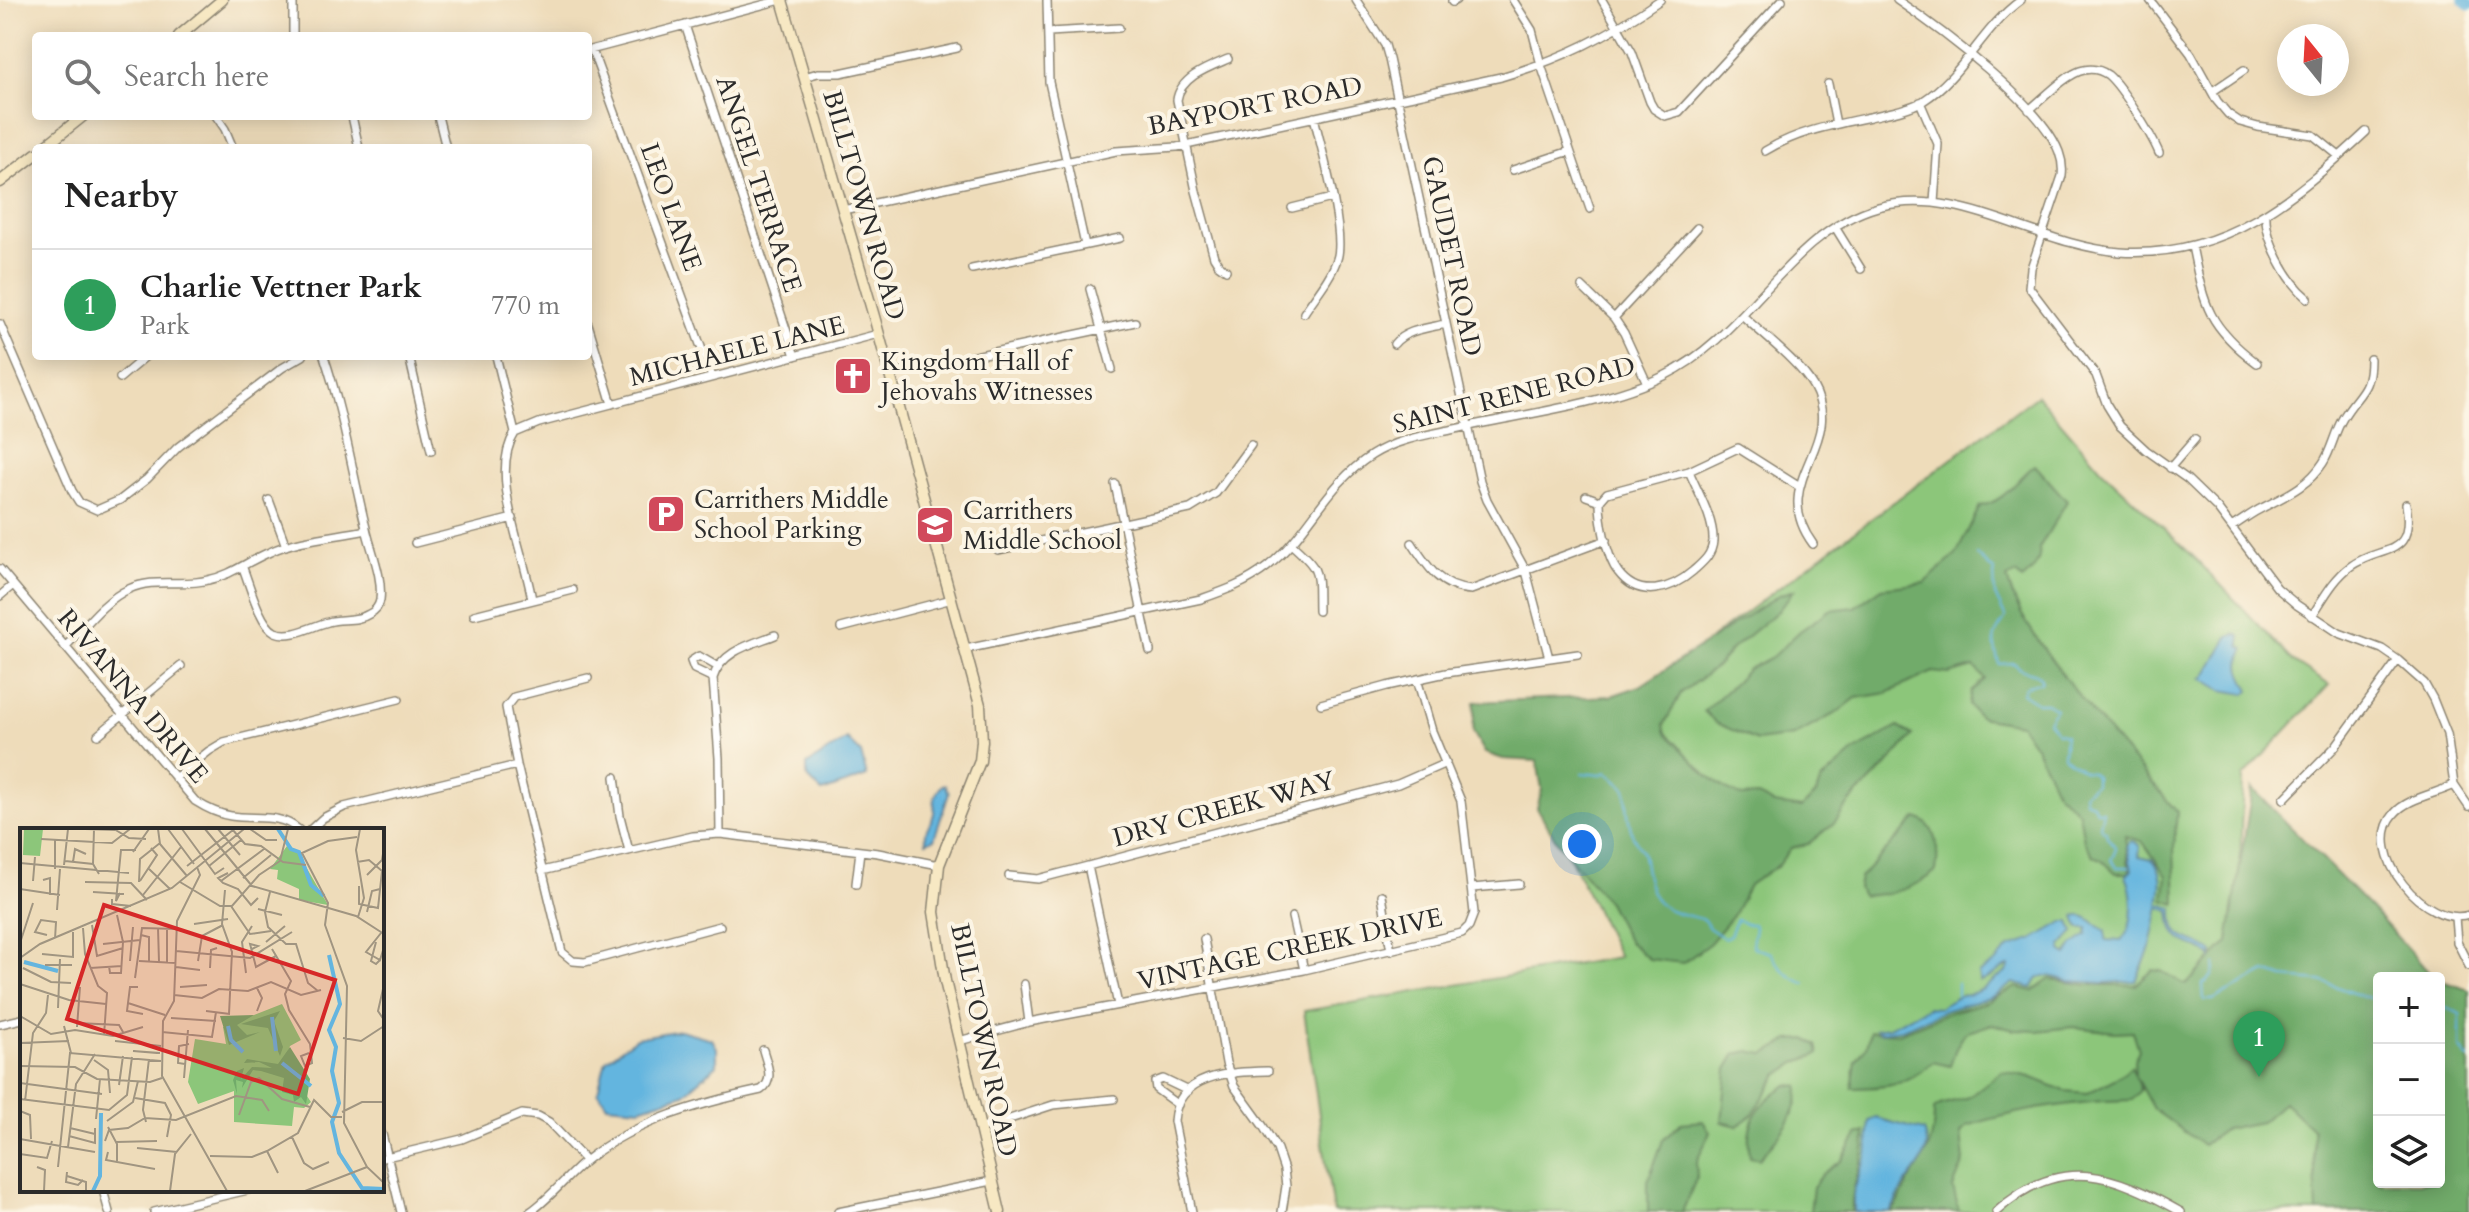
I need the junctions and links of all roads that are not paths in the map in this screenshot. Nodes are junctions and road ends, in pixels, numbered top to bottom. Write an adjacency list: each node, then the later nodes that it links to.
1 (222, 0): 16 (main road)
2 (293, 0): 17 (street)
3 (782, 0): 13 (street); 26 (main road, BILLTOWN ROAD)
4 (1047, 0): 18 (street)
5 (1356, 0): 29 (street, GAUDET ROAD)
6 (1513, 0): 24 (street)
7 (1602, 0): 14 (street)
8 (1660, 0): 14 (street, BAYPORT ROAD)
9 (1782, 0): 14 (street)
10 (2021, 0): 22 (street)
11 (2150, 0): 28 (street)
12 (1902, 1): 22 (street)
13 (685, 25): 20 (street); 80 (street, ANGEL TERRACE)
14 (1620, 27): 24 (street, BAYPORT ROAD)
15 (1119, 28): 18 (street)
16 (184, 32)
17 (293, 32)
18 (1049, 32): 49 (street)
19 (957, 48): 26 (street)
20 (592, 49)
21 (592, 55): 90 (street, LEO LANE)
22 (1968, 55): 30 (street); 31 (street)
23 (1228, 59): 43 (street)
24 (1541, 65): 29 (street, BAYPORT ROAD); 44 (street)
25 (2244, 70): 28 (street)
26 (804, 77): 56 (main road, BILLTOWN ROAD)
27 (1828, 84): 37 (street)
28 (2213, 91): 47 (street)
29 (1397, 98): 32 (street, BAYPORT ROAD); 75 (street, GAUDET ROAD)
30 (1920, 102): 37 (street); 53 (street)
31 (2029, 110): 46 (street); 60 (street)
32 (1314, 117): 43 (street, BAYPORT ROAD); 52 (street)
33 (78, 120): 39 (main road)
34 (219, 120): 40 (street)
35 (353, 120): 41 (street)
36 (439, 120): 42 (street)
37 (1836, 124): 45 (street)
38 (2366, 132): 47 (street, SAINT RENE ROAD)
39 (48, 144)
40 (231, 144)
41 (358, 144)
42 (445, 144)
43 (1186, 145): 49 (street, BAYPORT ROAD); 66 (street)
44 (1570, 151): 50 (street); 55 (street)
45 (1765, 151)
46 (2159, 153)
47 (2339, 156): 57 (street, SAINT RENE ROAD)
48 (32, 157): 51 (main road)
49 (1066, 161): 56 (street, BAYPORT ROAD); 62 (street)
50 (1513, 170)
51 (0, 182)
52 (1332, 198): 54 (street); 70 (street)
53 (1934, 203): 58 (street, SAINT RENE ROAD); 60 (street, SAINT RENE ROAD)
54 (1292, 208)
55 (1590, 209)
56 (843, 210): 77 (main road, BILLTOWN ROAD)
57 (2266, 213): 63 (street, SAINT RENE ROAD); 69 (street)
58 (1835, 227): 65 (street); 71 (street, SAINT RENE ROAD)
59 (1697, 228): 72 (street)
60 (2043, 234): 63 (street, SAINT RENE ROAD); 99 (street)
61 (1120, 238): 62 (street)
62 (1085, 245): 64 (street)
63 (2192, 246): 87 (street)
64 (972, 269)
65 (1861, 269)
66 (1226, 270)
67 (1582, 287): 72 (street)
68 (1090, 289): 76 (street)
69 (2308, 298)
70 (1304, 313)
71 (1743, 316): 92 (street, SAINT RENE ROAD); 102 (street)
72 (1614, 318): 92 (street)
73 (1135, 322): 76 (street)
74 (0, 324): 83 (street)
75 (1445, 324): 79 (street); 94 (street, GAUDET ROAD)
76 (1101, 328): 88 (street); 89 (street)
77 (878, 334): 80 (street, MICHAELE LANE); 89 (main road, BILLTOWN ROAD)
78 (592, 337): 93 (street)
79 (1394, 344)
80 (795, 356): 90 (street, MICHAELE LANE)
81 (2370, 359): 109 (street)
82 (141, 360): 91 (street)
83 (296, 360)
84 (325, 360): 110 (street)
85 (410, 360): 98 (street)
86 (497, 360): 95 (street)
87 (2257, 363)
88 (1112, 369)
89 (890, 374): 124 (main road, BILLTOWN ROAD)
90 (712, 377): 93 (street, MICHAELE LANE)
91 (120, 378)
92 (1647, 383): 94 (street, SAINT RENE ROAD)
93 (612, 404): 95 (street, MICHAELE LANE)
94 (1468, 426): 114 (street, SAINT RENE ROAD); 120 (street, GAUDET ROAD)
95 (515, 433): 107 (street)
96 (2195, 439): 99 (street)
97 (1251, 445): 108 (street)
98 (431, 451)
99 (2170, 468): 109 (street)
100 (1689, 471): 102 (street); 105 (street); 111 (street)
101 (1115, 484): 108 (street)
102 (1798, 486): 115 (street)
103 (1586, 496): 105 (street)
104 (269, 500): 116 (street)
105 (1600, 501): 111 (street)
106 (2406, 504): 129 (street)
107 (513, 518): 112 (street); 125 (street)
108 (1124, 523): 117 (street); 126 (street)
109 (2233, 526): 129 (street)
110 (366, 530): 116 (street); 118 (street)
111 (1606, 540): 120 (street)
112 (415, 543)
113 (1412, 543): 120 (street)
114 (1291, 544): 126 (street, SAINT RENE ROAD); 127 (street)
115 (1813, 544)
116 (286, 546): 118 (street)
117 (998, 550)
118 (243, 568): 132 (street)
119 (0, 569): 121 (street, RIVANNA DRIVE)
120 (1526, 571): 136 (street, GAUDET ROAD)
121 (13, 585): 123 (street); 132 (street, RIVANNA DRIVE)
122 (573, 590): 125 (street)
123 (0, 596)
124 (952, 599): 130 (street); 133 (main road, BILLTOWN ROAD)
125 (532, 600): 128 (street)
126 (1142, 611): 133 (street, SAINT RENE ROAD); 134 (street)
127 (1318, 611)
128 (474, 615)
129 (2312, 616): 137 (street)
130 (841, 628)
131 (775, 635): 139 (street)
132 (65, 647): 145 (street, RIVANNA DRIVE)
133 (966, 649): 159 (main road, BILLTOWN ROAD)
134 (1150, 651)
135 (1578, 654): 136 (street)
136 (1549, 658): 142 (street)
137 (2398, 660): 151 (street); 152 (street)
138 (181, 666): 145 (street)
139 (718, 667): 141 (street); 141 (street)
140 (588, 678): 148 (street)
141 (713, 678): 156 (street)
142 (1417, 679): 144 (street); 147 (street, VINTAGE CREEK DRIVE)
143 (399, 699): 150 (street)
144 (1321, 704)
145 (122, 716): 146 (street); 150 (street, RIVANNA DRIVE)
146 (98, 735)
147 (1446, 763): 160 (street, DRY CREEK WAY); 165 (street, VINTAGE CREEK DRIVE)
148 (517, 765): 155 (street); 161 (street)
149 (615, 777): 157 (street)
150 (175, 778): 154 (street, RIVANNA DRIVE)
151 (2454, 785): 153 (street); 169 (street)
152 (2284, 799)
153 (2469, 807)
154 (296, 828)
155 (313, 828)
156 (720, 834): 157 (street); 158 (street)
157 (629, 851): 161 (street)
158 (860, 851): 159 (street); 163 (street)
159 (939, 865): 181 (main road, BILLTOWN ROAD)
160 (1088, 866): 162 (street, DRY CREEK WAY); 177 (street)
161 (542, 871): 170 (street)
162 (1009, 876)
163 (856, 884)
164 (1519, 884): 165 (street)
165 (1472, 888): 172 (street, VINTAGE CREEK DRIVE)
166 (1382, 895): 172 (street)
167 (2469, 915): 169 (street)
168 (1292, 917): 174 (street)
169 (2455, 918): 173 (street)
170 (720, 926)
171 (1204, 939): 176 (street)
172 (1391, 951): 174 (street, VINTAGE CREEK DRIVE)
173 (2469, 966)
174 (1304, 970): 176 (street, VINTAGE CREEK DRIVE)
175 (1024, 984): 179 (street)
176 (1214, 989): 177 (street, VINTAGE CREEK DRIVE); 184 (street)
177 (1118, 1005): 179 (street, VINTAGE CREEK DRIVE)
178 (20, 1019): 180 (street)
179 (1029, 1022): 181 (street, VINTAGE CREEK DRIVE)
180 (0, 1024)
181 (959, 1041): 188 (main road, BILLTOWN ROAD)
182 (763, 1050): 190 (street)
183 (1268, 1071): 184 (street)
184 (1229, 1072): 185 (street); 201 (street)
185 (1188, 1091): 187 (street); 187 (street)
186 (1114, 1099): 188 (street)
187 (1178, 1105): 200 (street)
188 (979, 1129): 191 (main road, BILLTOWN ROAD)
189 (385, 1157): 190 (street); 196 (street)
190 (585, 1160): 197 (street)
191 (992, 1181): 198 (street); 199 (main road, BILLTOWN ROAD)
192 (104, 1192): 194 (street)
193 (239, 1192): 195 (street)
194 (109, 1212)
195 (154, 1212)
196 (401, 1212)
197 (530, 1212)
198 (838, 1212)
199 (1000, 1212)
200 (1192, 1212)
201 (1282, 1212)
202 (1996, 1212): 203 (street)
203 (2181, 1212)

